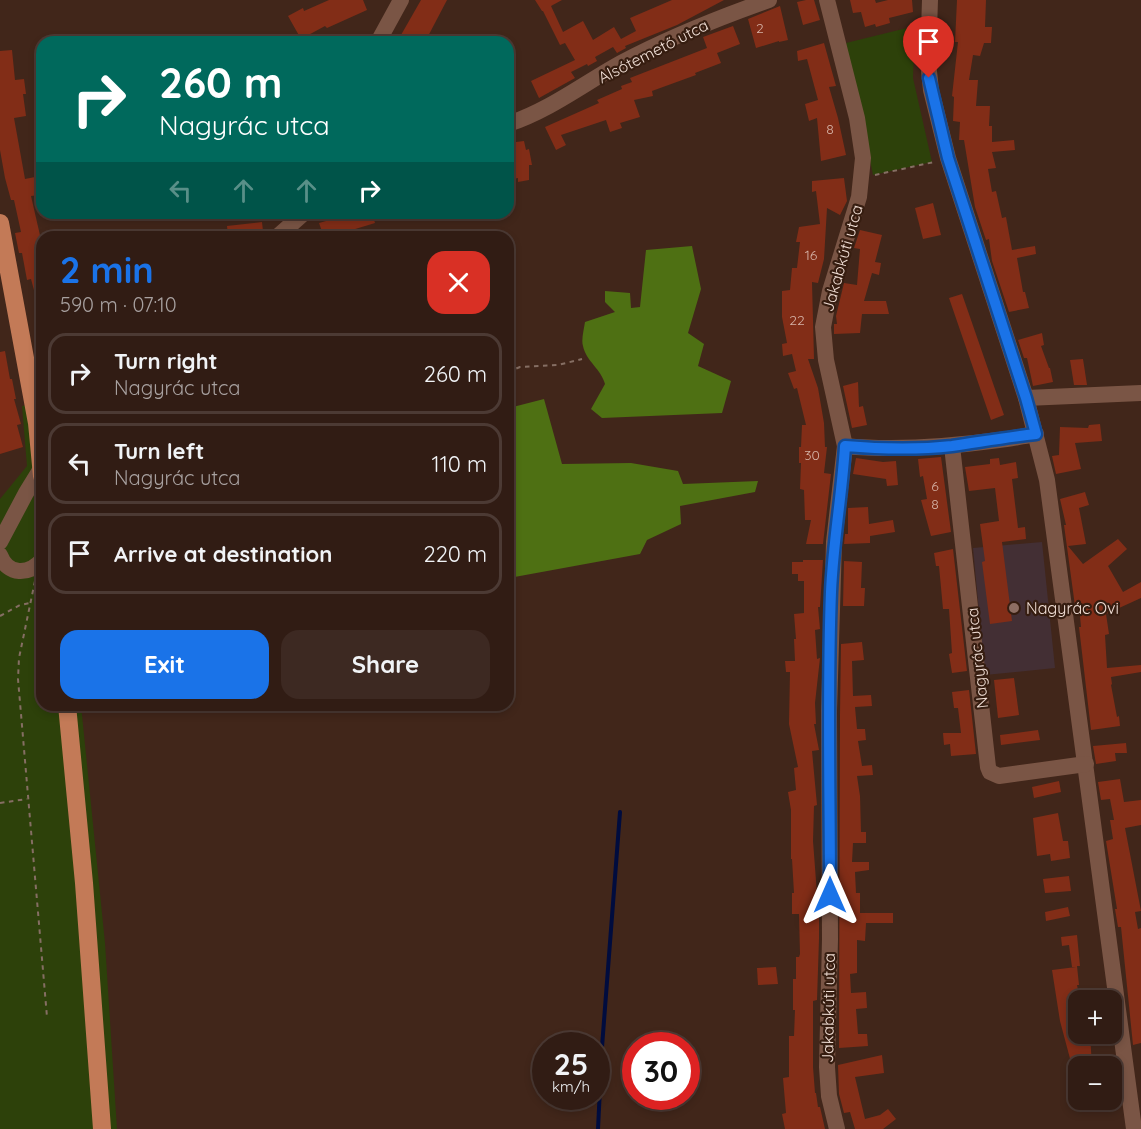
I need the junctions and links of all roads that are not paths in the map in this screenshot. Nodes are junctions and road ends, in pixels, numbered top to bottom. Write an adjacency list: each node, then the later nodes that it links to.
1 (401, 0): 5 (street)
2 (769, 0): 6 (street, Alsótemető utca)
3 (826, 0): 14 (street, Jakabkúti utca)
4 (930, 0): 11 (street)
5 (381, 36)
6 (514, 121)
7 (297, 219): 9 (street)
8 (0, 223): 12 (main road)
9 (284, 231)
10 (1141, 393): 11 (street)
11 (1026, 398): 13 (street)
12 (36, 409)
13 (1036, 434): 15 (street); 21 (street)
14 (845, 446): 15 (street); 23 (street, Jakabkúti utca)
15 (952, 446): 21 (street, Nagyrác utca)
16 (36, 480): 17 (street)
17 (0, 542)
18 (0, 555): 19 (street)
19 (36, 565)
20 (68, 711): 22 (main road)
21 (1086, 764): 24 (street)
22 (102, 1129)
23 (837, 1129)
24 (1134, 1129)

